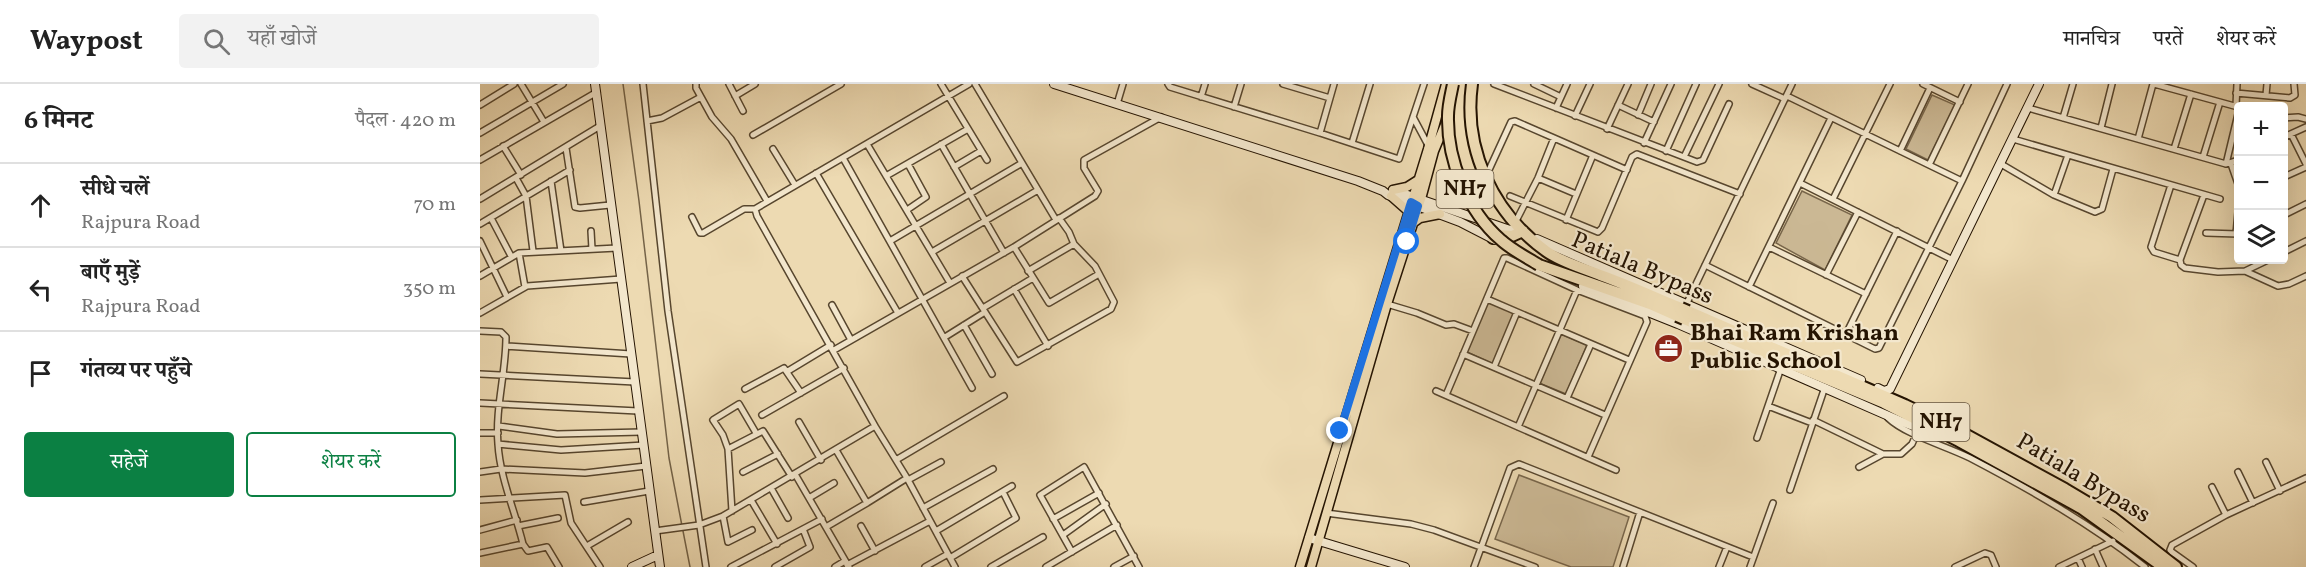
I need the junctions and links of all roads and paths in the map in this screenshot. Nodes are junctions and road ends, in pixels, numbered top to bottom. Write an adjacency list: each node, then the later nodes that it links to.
1 (514, 84): 68 (street)
2 (521, 84): 62 (street)
3 (563, 84): 62 (street)
4 (643, 84): 83 (street)
5 (696, 84): 56 (street)
6 (729, 84): 55 (street)
7 (755, 84): 55 (street)
8 (842, 84): 95 (street)
9 (941, 84): 57 (street)
10 (969, 84): 57 (street)
11 (975, 84): 121 (street)
12 (1054, 84): 66 (street)
13 (1123, 84): 66 (street)
14 (1167, 84): 58 (street)
15 (1204, 84): 58 (street)
16 (1241, 84): 71 (street)
17 (1283, 84): 60 (street)
18 (1334, 84): 60 (street)
19 (1370, 84): 101 (street)
20 (1424, 84): 78 (street)
21 (1446, 84): 106 (main road)
22 (1453, 84): 225 (highway, NH7, bridge)
23 (1458, 84): 157 (main road)
24 (1472, 84): 174 (highway, Patiala Bypass / NH7)
25 (1478, 84): 131 (street)
26 (1494, 84): 48 (street)
27 (1534, 84): 59 (street)
28 (1567, 84): 59 (street)
29 (1590, 84): 76 (street)
30 (1628, 84): 69 (street)
31 (1652, 84): 75 (street)
32 (1671, 84): 85 (street)
33 (1696, 84): 111 (street)
34 (1719, 84): 115 (street)
35 (1752, 84): 49 (street)
36 (1792, 84): 61 (street)
37 (1890, 84): 93 (street)
38 (1923, 84): 51 (street)
39 (1968, 84): 63 (street)
40 (2007, 84): 139 (street)
41 (2039, 84): 73 (street)
42 (2073, 84): 80 (street)
43 (2112, 84): 88 (street)
44 (2153, 84): 53 (street); 100 (street)
45 (2237, 84): 52 (street)
46 (2267, 84): 54 (street)
47 (2294, 84): 54 (street)
48 (1507, 86): 72 (street)
49 (1759, 86): 61 (street)
50 (596, 88): 84 (street); 86 (street)
51 (1930, 88): 63 (street); 112 (street)
52 (2236, 93): 54 (street); 65 (street)
53 (2191, 94): 64 (street); 109 (street)
54 (2266, 95)
55 (735, 96): 74 (street)
56 (701, 97): 83 (street); 156 (street)
57 (949, 97): 89 (street); 103 (street)
58 (1201, 97): 71 (street)
59 (1561, 97): 72 (street)
60 (1330, 98): 92 (street)
61 (1786, 98): 79 (street); 148 (street)
62 (532, 102): 84 (street); 91 (street)
63 (1960, 102): 125 (street)
64 (2220, 102): 70 (street); 116 (street)
65 (2237, 102)
66 (1117, 104): 77 (street)
67 (1729, 104): 115 (street)
68 (480, 105)
69 (1618, 105): 75 (street); 90 (street)
70 (2234, 106)
71 (1234, 107): 92 (street)
72 (1556, 108): 76 (street)
73 (2028, 108): 80 (street); 99 (street)
74 (743, 111)
75 (1638, 115): 85 (street)
76 (1575, 116): 90 (street)
77 (1161, 117): 145 (street); 168 (street)
78 (1413, 117): 101 (street); 106 (street)
79 (1832, 118): 93 (street); 141 (street)
80 (2063, 118): 88 (street)
81 (2288, 118): 82 (street)
82 (2306, 119)
83 (647, 121): 329 (street)
84 (544, 122): 105 (street)
85 (1654, 122): 102 (street)
86 (600, 126): 107 (street); 160 (street)
87 (2306, 127): 94 (street)
88 (2101, 128): 100 (street)
89 (968, 129): 104 (street); 110 (street)
90 (1607, 129): 102 (street)
91 (480, 133)
92 (1320, 133): 101 (street)
93 (1865, 134): 112 (street); 155 (street)
94 (2291, 134): 96 (street); 126 (street)
95 (753, 135)
96 (2288, 135)
97 (2234, 136): 124 (street)
98 (1554, 138): 113 (street); 131 (street); 137 (street)
99 (2013, 139): 114 (street); 123 (street)
100 (2138, 139): 109 (street)
101 (1352, 143)
102 (1644, 143): 111 (street)
103 (867, 144): 117 (street); 135 (street)
104 (941, 144): 122 (street); 127 (street)
105 (503, 146): 118 (street); 136 (street)
106 (1429, 147): 138 (main road)
107 (566, 148): 129 (street); 136 (street)
108 (773, 149): 142 (street)
109 (2174, 149): 116 (street)
110 (981, 151): 119 (street); 127 (street)
111 (1666, 151): 115 (street)
112 (1900, 151): 125 (street)
113 (1593, 155): 130 (street); 147 (street)
114 (2068, 155): 128 (street); 149 (street)
115 (1684, 157)
116 (2203, 157): 124 (street)
117 (843, 158): 132 (street); 181 (street)
118 (480, 160)
119 (987, 160)
120 (2234, 162): 124 (street)
121 (1022, 163): 144 (street); 146 (street)
122 (908, 164): 135 (street); 162 (street)
123 (2001, 164): 149 (street); 196 (street)
124 (2229, 164): 134 (street)
125 (1929, 165): 139 (street)
126 (2306, 165): 133 (street)
127 (954, 166): 146 (street)
128 (2113, 169): 143 (street); 149 (street)
129 (570, 170): 140 (street); 160 (street)
130 (1627, 170): 148 (street); 169 (street)
131 (1488, 172): 174 (street)
132 (816, 173): 142 (street); 224 (street)
133 (2288, 174)
134 (2234, 175)
135 (886, 176): 162 (street)
136 (518, 177): 151 (street); 153 (street)
137 (1538, 178): 147 (street); 158 (street)
138 (1418, 180): 145 (main road); 157 (main road)
139 (1962, 181): 187 (street)
140 (551, 182): 151 (street); 191 (street)
141 (1800, 183): 155 (street); 185 (street)
142 (795, 185): 156 (street)
143 (2171, 185): 150 (street); 197 (street)
144 (1038, 190): 168 (street); 170 (street)
145 (1392, 193): 157 (main road); 157 (street)
146 (970, 194): 170 (street); 173 (street)
147 (1576, 194): 169 (street)
148 (1740, 194): 199 (street)
149 (2054, 195)
150 (2204, 195): 154 (street); 197 (street)
151 (526, 196): 167 (street); 190 (street)
152 (1510, 196): 158 (street)
153 (480, 199)
154 (2220, 199)
155 (1833, 200): 163 (street)
156 (766, 201): 161 (street)
157 (1414, 203): 165 (street); 171 (main road); 174 (street); 340 (main road)
158 (1526, 203): 169 (street); 174 (street)
159 (2306, 204): 164 (street)
160 (610, 205): 186 (street)
161 (755, 210): 166 (street); 236 (street)
162 (907, 210): 173 (street)
163 (1858, 212): 176 (street); 204 (street)
164 (2288, 213)
165 (1440, 214): 171 (main road); 179 (street)
166 (692, 217)
167 (491, 218): 172 (street); 195 (street)
168 (1058, 219): 183 (street); 184 (street)
169 (1566, 220)
170 (986, 221): 192 (street); 194 (street)
171 (1413, 223): 219 (main road)
172 (480, 224)
173 (915, 225): 181 (street); 192 (street)
174 (1520, 226): 179 (highway); 225 (highway, Patiala Bypass / NH7)
175 (591, 231): 188 (street)
176 (1897, 231): 187 (street); 215 (street)
177 (2206, 233): 178 (street)
178 (2234, 234)
179 (1493, 238): 225 (street)
180 (480, 241): 200 (street)
181 (890, 241): 217 (street)
182 (2306, 241): 189 (street)
183 (1074, 244): 201 (street); 203 (street)
184 (1014, 247): 194 (street); 201 (street)
185 (1769, 247): 204 (street); 212 (street)
186 (617, 248): 188 (street); 208 (street)
187 (1929, 248): 196 (street); 230 (street)
188 (592, 249): 191 (street)
189 (2288, 250)
190 (533, 251): 191 (street); 193 (street)
191 (561, 251)
192 (932, 252): 210 (street)
193 (519, 253): 195 (street); 211 (street)
194 (1004, 253): 206 (street)
195 (511, 256): 200 (street)
196 (1953, 260): 225 (street)
197 (2180, 260): 202 (street)
198 (2260, 264): 202 (street)
199 (1705, 265): 212 (street); 225 (street)
200 (493, 267): 205 (street); 216 (street)
201 (1028, 271): 209 (street)
202 (2246, 271): 207 (street)
203 (1099, 274): 209 (street); 235 (street)
204 (1826, 275): 215 (street)
205 (480, 276)
206 (962, 276): 210 (street); 221 (street)
207 (2306, 276)
208 (621, 279): 211 (street); 237 (street)
209 (1033, 279): 213 (street)
210 (950, 283): 217 (street)
211 (525, 287): 216 (street)
212 (1749, 287): 230 (street)
213 (1014, 289): 221 (street); 235 (street)
214 (1577, 290): 218 (street); 227 (street); 239 (street)
215 (1866, 294): 230 (street)
216 (507, 297): 223 (street)
217 (923, 299): 224 (street); 231 (street)
218 (1487, 299): 222 (street); 229 (street)
219 (1387, 304): 229 (street); 319 (main road)
220 (832, 305): 232 (street)
221 (984, 310): 226 (street); 235 (street)
222 (1517, 312): 227 (street); 240 (street)
223 (480, 313)
224 (898, 313): 232 (street)
225 (1682, 314): 242 (street); 275 (highway, NH7); 388 (highway, Patiala Bypass / NH7)
226 (964, 326): 231 (street); 245 (street)
227 (1559, 330): 233 (street); 248 (street)
228 (480, 331): 234 (street)
229 (1473, 331): 238 (street)
230 (1846, 334)
231 (945, 338): 250 (street)
232 (851, 340): 236 (street)
233 (1591, 344): 239 (street); 256 (street)
234 (506, 346): 237 (street); 246 (street)
235 (1048, 346)
236 (832, 348): 241 (street); 243 (street)
237 (631, 354): 247 (street)
238 (1463, 354): 240 (street); 254 (street)
239 (1629, 360): 263 (street)
240 (1494, 367): 248 (street)
241 (844, 368): 253 (street); 267 (street)
242 (1781, 368): 249 (street); 259 (street)
243 (788, 371): 251 (street); 253 (street)
244 (480, 374): 246 (street)
245 (992, 374)
246 (503, 375): 247 (street); 258 (street)
247 (635, 382): 260 (street)
248 (1535, 384): 256 (street); 268 (street)
249 (1825, 387): 261 (street); 264 (street)
250 (972, 388)
251 (746, 389)
252 (1436, 392): 254 (street)
253 (801, 393): 262 (street)
254 (1446, 394): 268 (street)
255 (1004, 396): 284 (street)
256 (1567, 398): 263 (street)
257 (480, 403): 258 (street)
258 (499, 405): 260 (street); 266 (street)
259 (1768, 406): 264 (street); 274 (street)
260 (638, 411): 269 (street)
261 (1885, 414): 273 (street); 275 (street)
262 (762, 415)
263 (1605, 416): 282 (street)
264 (1812, 421): 281 (street); 302 (street)
265 (799, 422): 283 (street)
266 (499, 426): 269 (street); 271 (street)
267 (875, 426): 279 (street); 284 (street)
268 (1518, 427): 282 (street)
269 (642, 432): 277 (street)
270 (480, 433): 271 (street)
271 (498, 433): 276 (street)
272 (756, 433): 278 (street); 278 (street); 280 (street)
273 (1916, 435): 281 (street); 341 (street)
274 (1757, 438)
275 (1959, 441): 387 (highway, Patiala Bypass / NH7)
276 (498, 444): 277 (street); 289 (street)
277 (644, 445): 287 (street)
278 (728, 449): 317 (street)
279 (836, 450): 283 (street); 312 (street)
280 (778, 454): 293 (street); 295 (street)
281 (1883, 454): 288 (street)
282 (1588, 457): 291 (street)
283 (821, 460): 295 (street)
284 (896, 460): 297 (street)
285 (941, 462): 297 (street)
286 (2266, 462): 304 (street)
287 (646, 466): 289 (street); 303 (street)
288 (1859, 466)
289 (501, 469): 292 (street); 307 (street)
290 (993, 469): 316 (street)
291 (1616, 470)
292 (480, 472)
293 (743, 472)
294 (2238, 472): 314 (street)
295 (793, 476): 301 (street); 308 (street)
296 (2306, 478): 304 (street)
297 (908, 479): 312 (street); 316 (street)
298 (834, 483): 308 (street)
299 (1012, 486): 305 (street)
300 (2212, 487): 320 (street)
301 (771, 488): 310 (street); 323 (street)
302 (1791, 490)
303 (649, 491): 311 (street); 336 (street)
304 (2280, 491): 314 (street)
305 (1003, 492): 337 (street); 352 (street)
306 (1099, 492): 315 (street); 325 (street); 325 (street)
307 (510, 498): 309 (street); 328 (street); 344 (street)
308 (809, 498): 324 (street)
309 (480, 500)
310 (751, 500): 317 (street); 343 (street)
311 (584, 502)
312 (867, 502): 331 (street)
313 (1773, 502): 354 (street)
314 (2253, 503): 320 (street)
315 (1106, 504): 330 (street); 338 (street)
316 (923, 508): 326 (street)
317 (732, 511): 321 (street)
318 (1640, 512): 345 (street); 346 (street); 378 (street)
319 (1326, 513): 340 (main road); 346 (street)
320 (2226, 515): 389 (street)
321 (723, 516): 329 (street); 335 (street)
322 (558, 518): 328 (street)
323 (788, 518)
324 (822, 519): 331 (street); 333 (street)
325 (1053, 519): 338 (street)
326 (930, 521): 337 (street); 348 (street)
327 (628, 522): 344 (street)
328 (517, 523): 334 (street); 342 (street)
329 (696, 525): 336 (street); 363 (street)
330 (1117, 525): 349 (street); 353 (street)
331 (826, 526): 357 (street)
332 (861, 526): 348 (street)
333 (803, 529): 343 (street); 365 (street)
334 (480, 530)
335 (752, 530)
336 (655, 531): 351 (street)
337 (936, 531): 352 (street)
338 (1063, 535): 349 (street)
339 (1043, 537): 369 (street)
340 (1314, 540): 373 (main road); 374 (main road); 375 (street)
341 (2113, 541): 347 (street); 386 (street)
342 (522, 544): 350 (street); 359 (street)
343 (777, 544): 364 (street)
344 (587, 546): 360 (street)
345 (1726, 547): 354 (street); 379 (street)
346 (1481, 549): 376 (street); 377 (street)
347 (2095, 549): 355 (street); 385 (street)
348 (875, 551): 357 (street)
349 (1072, 552): 370 (street)
350 (480, 553)
351 (658, 555): 356 (street); 362 (street)
352 (949, 556): 367 (street); 368 (street)
353 (1134, 556): 371 (street); 372 (street)
354 (1753, 557): 380 (street)
355 (2078, 558): 383 (street); 384 (street)
356 (649, 563): 361 (street)
357 (847, 564): 366 (street)
358 (1963, 565): 381 (street); 382 (street)
359 (559, 567)
360 (600, 567)
361 (632, 567)
362 (660, 567)
363 (706, 567)
364 (731, 567)
365 (775, 567)
366 (835, 567)
367 (925, 567)
368 (955, 567)
369 (991, 567)
370 (1046, 567)
371 (1114, 567)
372 (1139, 567)
373 (1300, 567)
374 (1311, 567)
375 (1406, 567)
376 (1474, 567)
377 (1535, 567)
378 (1623, 567)
379 (1719, 567)
380 (1750, 567)
381 (1955, 567)
382 (1996, 567)
383 (2060, 567)
384 (2082, 567)
385 (2103, 567)
386 (2145, 567)
387 (2163, 567)
388 (2176, 567)
389 (2193, 567)

